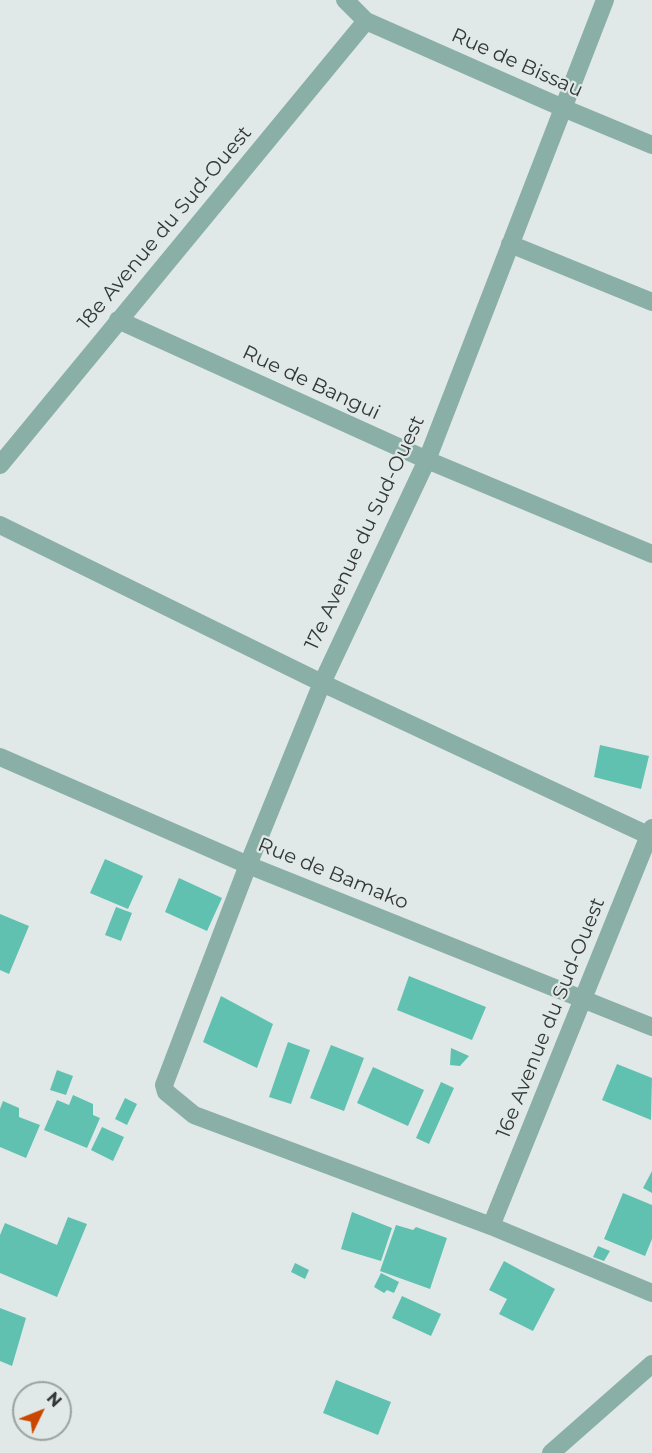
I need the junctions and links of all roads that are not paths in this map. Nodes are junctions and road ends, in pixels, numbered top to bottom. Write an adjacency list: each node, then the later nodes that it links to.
1 (345, 0): 3 (street)
2 (605, 0): 4 (street, 17e Avenue du Sud-Ouest)
3 (366, 21): 4 (street, Rue de Bissau); 8 (street, 18e Avenue du Sud-Ouest)
4 (563, 108): 5 (street, Rue de Bissau); 6 (street, 17e Avenue du Sud-Ouest)
5 (652, 145)
6 (510, 244): 7 (street); 9 (street, 17e Avenue du Sud-Ouest)
7 (652, 302)
8 (118, 320): 9 (street, Rue de Bangui); 10 (street, 18e Avenue du Sud-Ouest)
9 (427, 460): 12 (street, Rue de Bangui); 13 (street, 17e Avenue du Sud-Ouest)
10 (0, 465)
11 (0, 525): 13 (street)
12 (652, 554)
13 (322, 682): 15 (street); 16 (street, 17e Avenue du Sud-Ouest)
14 (0, 757): 16 (street, Rue de Bamako)
15 (651, 833): 17 (street, 16e Avenue du Sud-Ouest)
16 (248, 865): 17 (street, Rue de Bamako); 19 (street, 17e Avenue du Sud-Ouest)
17 (583, 998): 18 (street, Rue de Bamako); 19 (street, 16e Avenue du Sud-Ouest)
18 (652, 1027)
19 (491, 1226): 20 (street)
20 (652, 1293)
21 (652, 1364): 22 (street)
22 (551, 1453)

